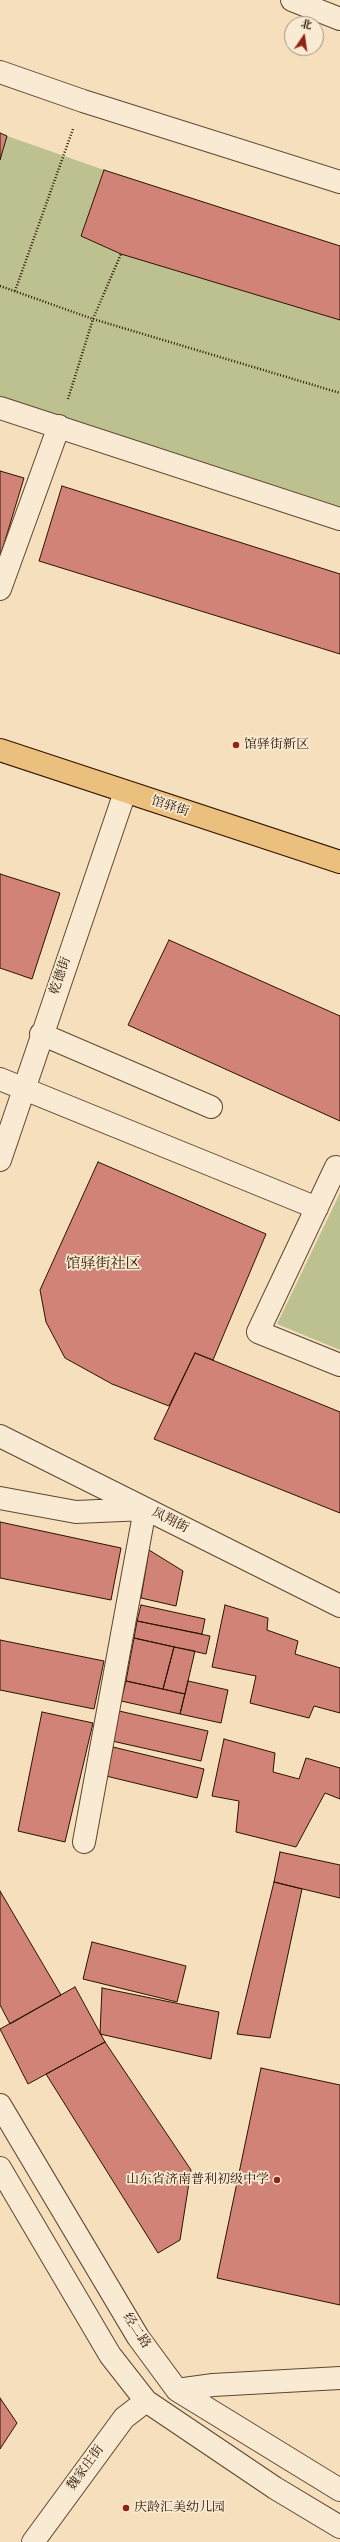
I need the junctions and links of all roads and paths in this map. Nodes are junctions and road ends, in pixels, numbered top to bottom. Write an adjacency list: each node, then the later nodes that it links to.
1 (292, 0): 2 (street)
2 (340, 19)
3 (0, 72): 4 (street)
4 (83, 101): 5 (street); 8 (path)
5 (340, 182)
6 (121, 254): 9 (path)
7 (0, 286): 8 (path)
8 (15, 291): 9 (path)
9 (93, 319): 10 (path); 12 (path)
10 (340, 393)
11 (0, 408): 12 (street)
12 (59, 426): 13 (street); 14 (street)
13 (340, 518)
14 (0, 589)
15 (0, 750): 16 (main road, 馆驿街)
16 (125, 792): 17 (main road, 馆驿街); 18 (street, 乾德街)
17 (340, 862)
18 (41, 1034): 20 (street, 乾德街); 21 (street)
19 (0, 1079): 20 (street)
20 (23, 1089): 22 (street, 乾德街); 24 (street)
21 (211, 1106)
22 (0, 1160)
23 (340, 1169): 24 (street)
24 (317, 1208): 25 (street)
25 (340, 1365)
26 (0, 1436): 28 (street, 凤翔街)
27 (0, 1498): 28 (street)
28 (145, 1509): 29 (street, 凤翔街); 30 (street)
29 (340, 1606)
30 (84, 1842)
31 (0, 2105): 34 (street, 经二路)
32 (0, 2168): 35 (street)
33 (340, 2378): 34 (street)
34 (177, 2390): 36 (street, 经二路)
35 (146, 2401): 37 (street); 38 (street, 魏家庄街)
36 (340, 2490)
37 (340, 2527)
38 (33, 2542)

